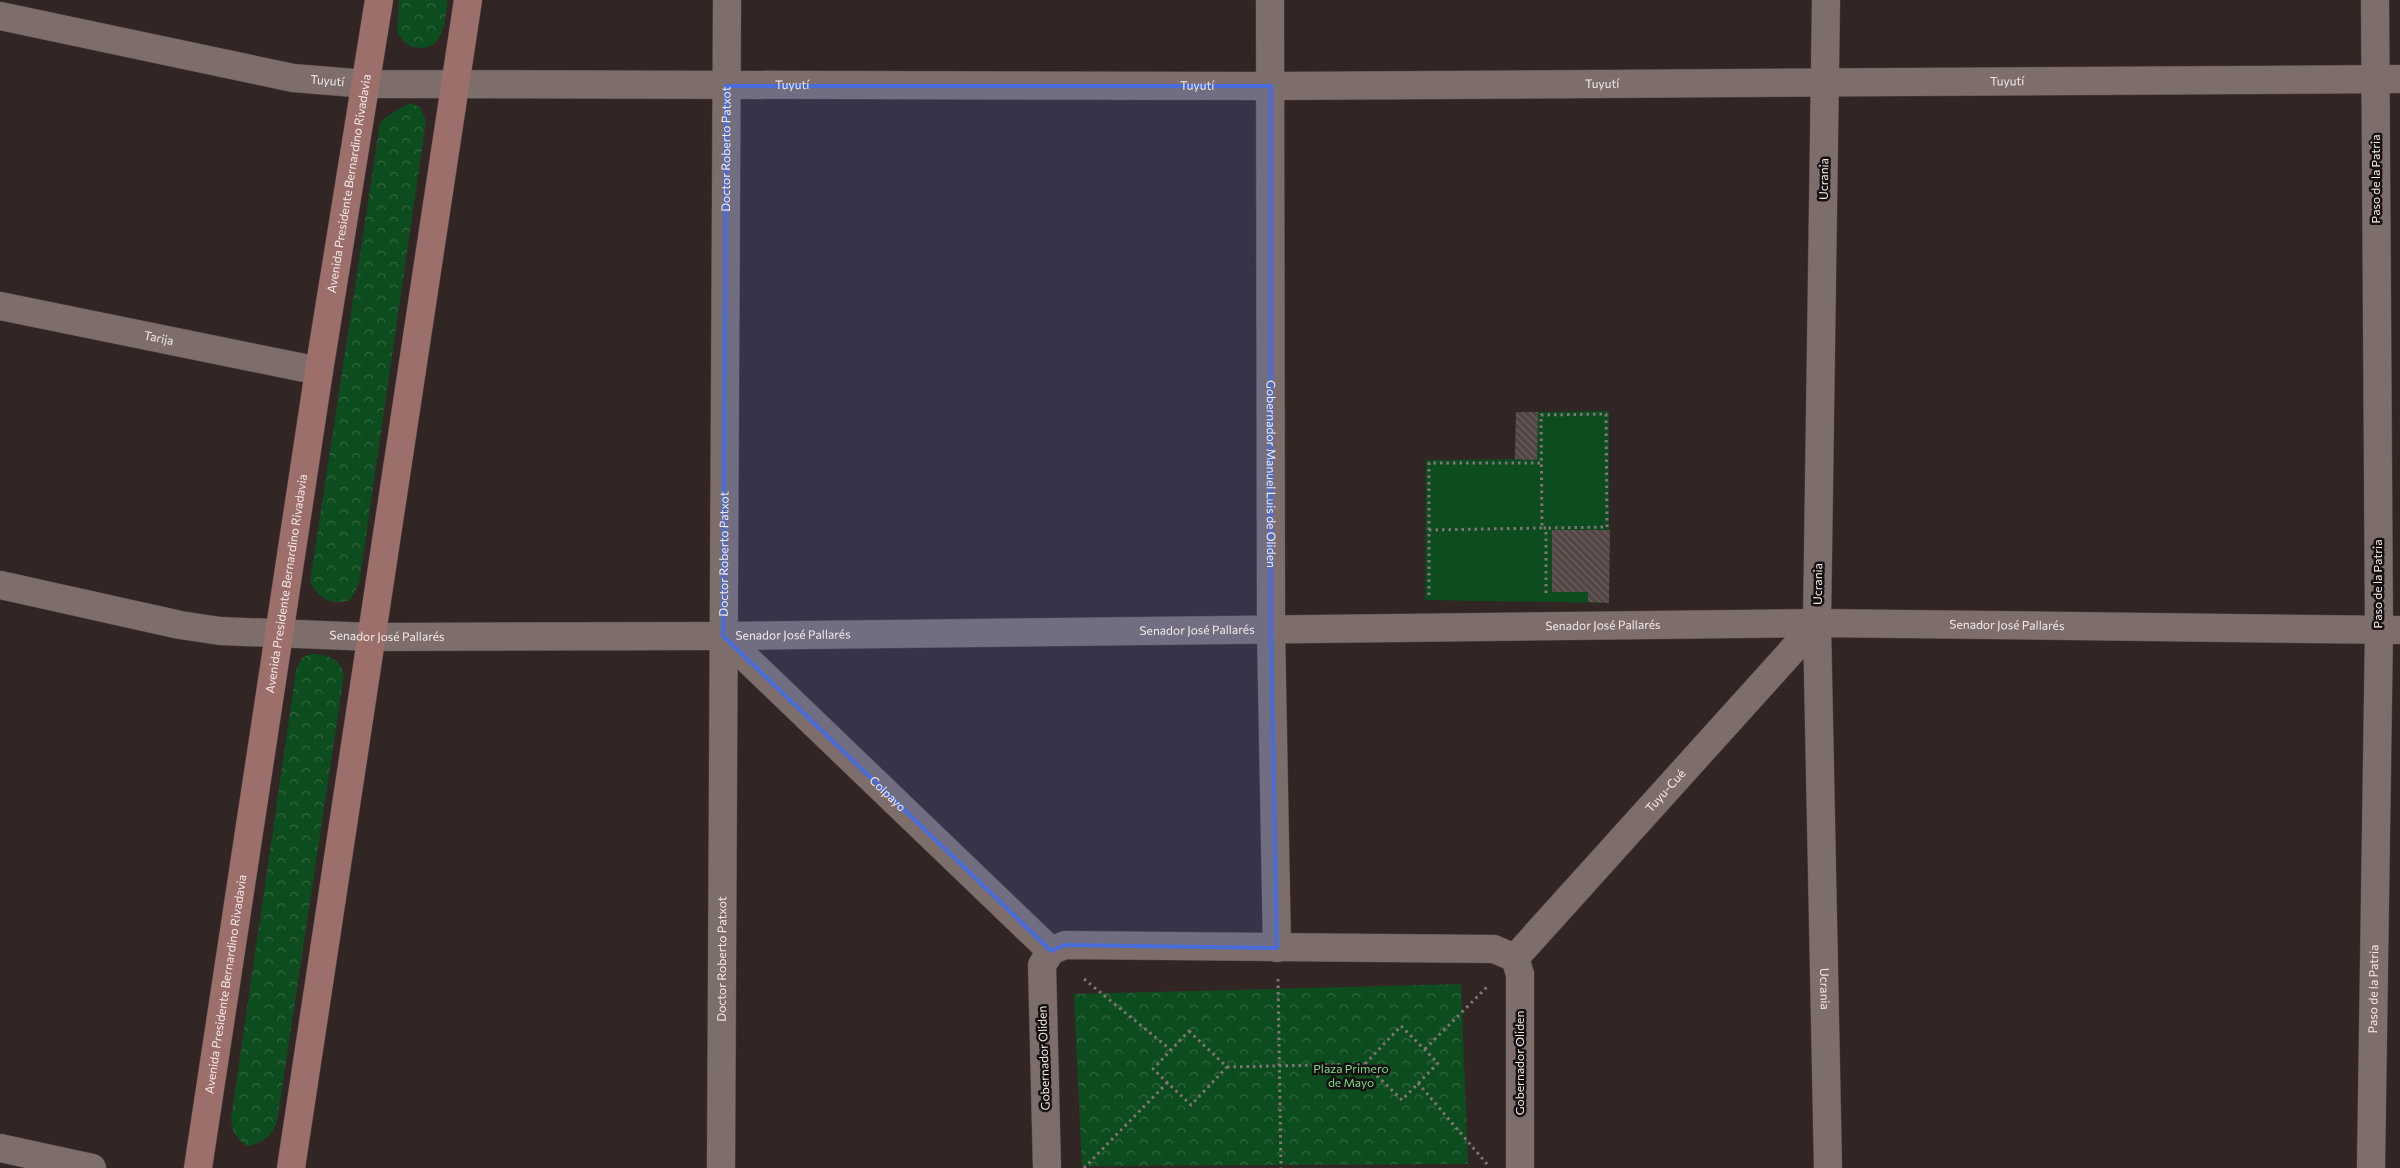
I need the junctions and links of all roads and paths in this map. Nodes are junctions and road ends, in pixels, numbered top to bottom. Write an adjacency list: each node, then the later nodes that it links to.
1 (379, 0): 11 (main road, Avenida Presidente Bernardino Rivadavia)
2 (468, 0): 9 (main road)
3 (727, 0): 12 (street, Doctor Roberto Patxot)
4 (1270, 0): 13 (street, Gobernador Manuel Luis de Oliden)
5 (1826, 0): 10 (street, Ucrania)
6 (2375, 0): 8 (street, Paso de la Patria)
7 (0, 16): 11 (street, Tuyutí)
8 (2388, 79): 10 (street, Tuyutí); 24 (street, Paso de la Patria)
9 (455, 83): 11 (street, Tuyutí); 12 (street, Tuyutí); 26 (main road)
10 (1826, 83): 13 (street, Tuyutí); 22 (street, Ucrania)
11 (367, 84): 15 (main road, Avenida Presidente Bernardino Rivadavia)
12 (726, 86): 13 (street, Tuyutí); 27 (street, Doctor Roberto Patxot)
13 (1271, 86): 23 (street, Gobernador Manuel Luis de Oliden)
14 (0, 306): 15 (street, Tarija)
15 (319, 371): 25 (main road, Avenida Presidente Bernardino Rivadavia)
16 (1542, 463): 17 (path); 17 (path); 18 (path)
17 (1544, 528): 18 (path); 21 (path)
18 (1429, 530): 20 (path)
19 (0, 585): 25 (street, Senador José Pallarés)
20 (1439, 596)
21 (1546, 597)
22 (1818, 623): 23 (street, Senador José Pallarés); 24 (street, Senador José Pallarés); 30 (street, Tuyu-Cué); 48 (street, Ucrania)
23 (1271, 630): 27 (street, Senador José Pallarés); 28 (street, Gobernador Manuel Luis de Oliden)
24 (2389, 630): 49 (street, Paso de la Patria)
25 (280, 635): 26 (street, Senador José Pallarés); 40 (main road, Avenida Presidente Bernardino Rivadavia)
26 (372, 636): 27 (street, Senador José Pallarés); 41 (main road)
27 (723, 636): 29 (street, Colpayo); 42 (street, Doctor Roberto Patxot)
28 (1277, 948): 29 (street); 30 (street); 34 (path)
29 (1051, 951): 31 (path); 43 (street, Gobernador Oliden)
30 (1515, 958): 32 (path); 47 (street, Gobernador Oliden)
31 (1171, 1050): 35 (path); 36 (path)
32 (1425, 1050): 33 (path); 37 (path)
33 (1365, 1064): 34 (path); 37 (path)
34 (1280, 1065): 35 (path); 45 (path)
35 (1227, 1067): 36 (path)
36 (1168, 1082): 44 (path)
37 (1418, 1083): 46 (path)
38 (0, 1148): 39 (street)
39 (92, 1168)
40 (198, 1168)
41 (291, 1168)
42 (721, 1168)
43 (1047, 1168)
44 (1084, 1168)
45 (1281, 1168)
46 (1491, 1168)
47 (1520, 1168)
48 (1828, 1168)
49 (2371, 1168)

